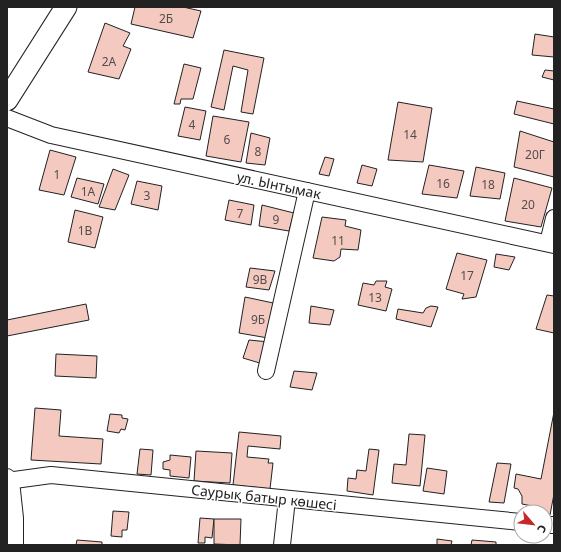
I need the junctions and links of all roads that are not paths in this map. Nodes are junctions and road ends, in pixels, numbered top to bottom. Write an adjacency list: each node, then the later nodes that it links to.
1 (66, 7): 2 (main road)
2 (7, 100)
3 (7, 118): 4 (street, ул. Ынтымак)
4 (307, 191): 6 (street, ул. Ынтымак); 7 (street)
5 (554, 218): 6 (street)
6 (551, 244)
7 (266, 371)
8 (8, 480): 9 (street, Саурық батыр көшесі); 11 (street)
9 (287, 499): 10 (street, Саурық батыр көшесі); 12 (street)
10 (513, 521)
11 (15, 545)
12 (282, 545)

